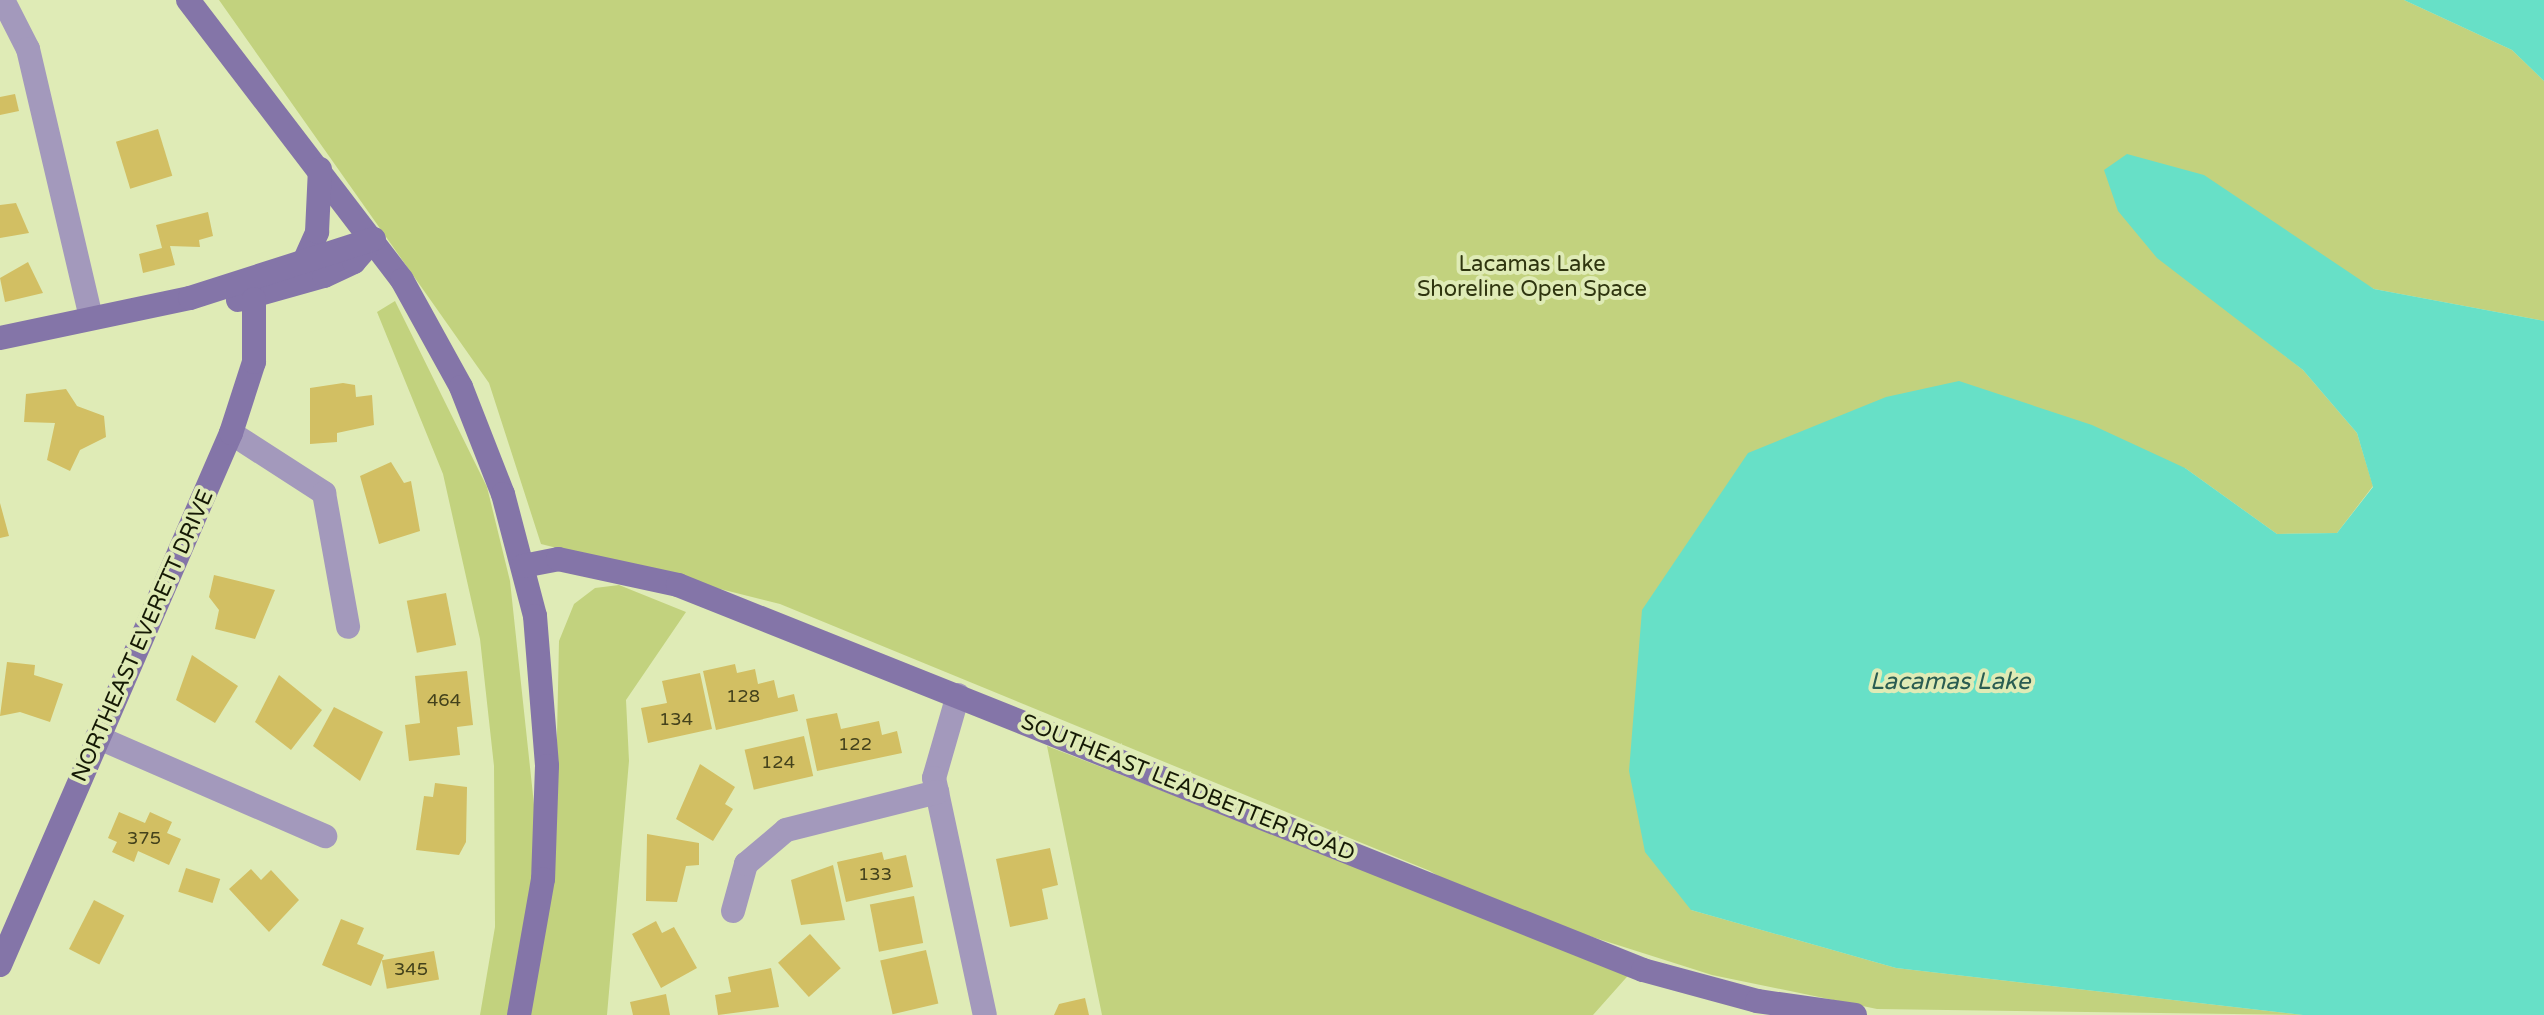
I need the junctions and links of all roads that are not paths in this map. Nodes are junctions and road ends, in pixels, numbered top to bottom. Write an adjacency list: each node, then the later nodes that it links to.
1 (3, 0): 8 (street)
2 (188, 0): 3 (street)
3 (320, 169): 4 (street); 5 (street)
4 (374, 239): 5 (street); 7 (street); 11 (street)
5 (303, 264): 6 (street)
6 (190, 298): 7 (street); 8 (street)
7 (254, 299): 10 (street, NORTHEAST EVERETT DRIVE)
8 (91, 317): 9 (street)
9 (0, 338)
10 (231, 433): 12 (street); 14 (street, NORTHEAST EVERETT DRIVE)
11 (523, 566): 13 (street, SOUTHEAST LEADBETTER ROAD); 20 (street)
12 (348, 627)
13 (958, 695): 15 (street); 19 (street, SOUTHEAST LEADBETTER ROAD)
14 (97, 737): 16 (street); 18 (street, NORTHEAST EVERETT DRIVE)
15 (937, 792): 17 (street); 21 (street)
16 (325, 836)
17 (733, 911)
18 (0, 965)
19 (1754, 1008): 22 (street, SOUTHEAST LEADBETTER ROAD)
20 (519, 1015)
21 (985, 1015)
22 (1855, 1015)

